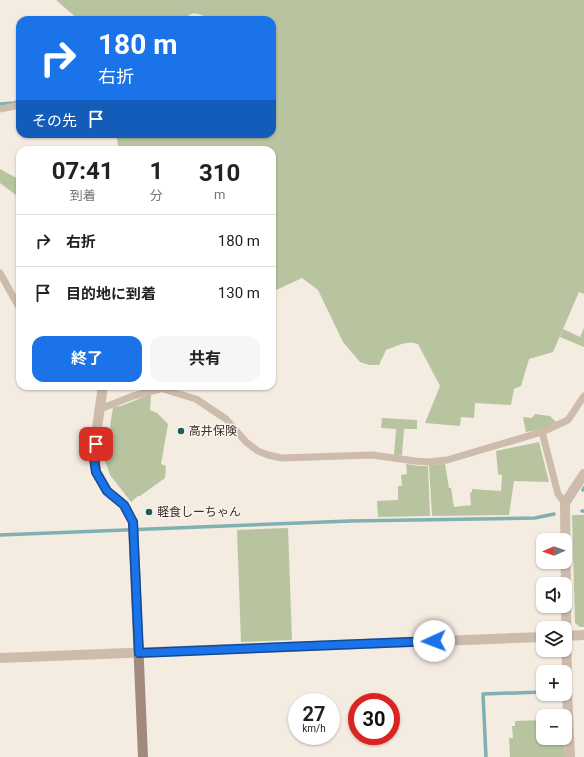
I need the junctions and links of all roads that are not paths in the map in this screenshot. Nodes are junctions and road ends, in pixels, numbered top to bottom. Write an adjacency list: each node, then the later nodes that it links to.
1 (16, 106): 2 (lane)
2 (0, 109)
3 (0, 273): 4 (lane)
4 (16, 302)
5 (102, 390): 9 (street)
6 (149, 390): 9 (lane)
7 (167, 390): 10 (lane)
8 (584, 396): 10 (lane)
9 (100, 409): 17 (street)
10 (542, 432): 12 (lane)
11 (584, 474): 12 (street)
12 (566, 503): 13 (street)
13 (566, 621)
14 (584, 635): 15 (street)
15 (572, 636)
16 (536, 637): 17 (street)
17 (139, 653): 19 (street); 20 (street)
18 (567, 657): 21 (street)
19 (0, 658)
20 (143, 757)
21 (570, 757)

